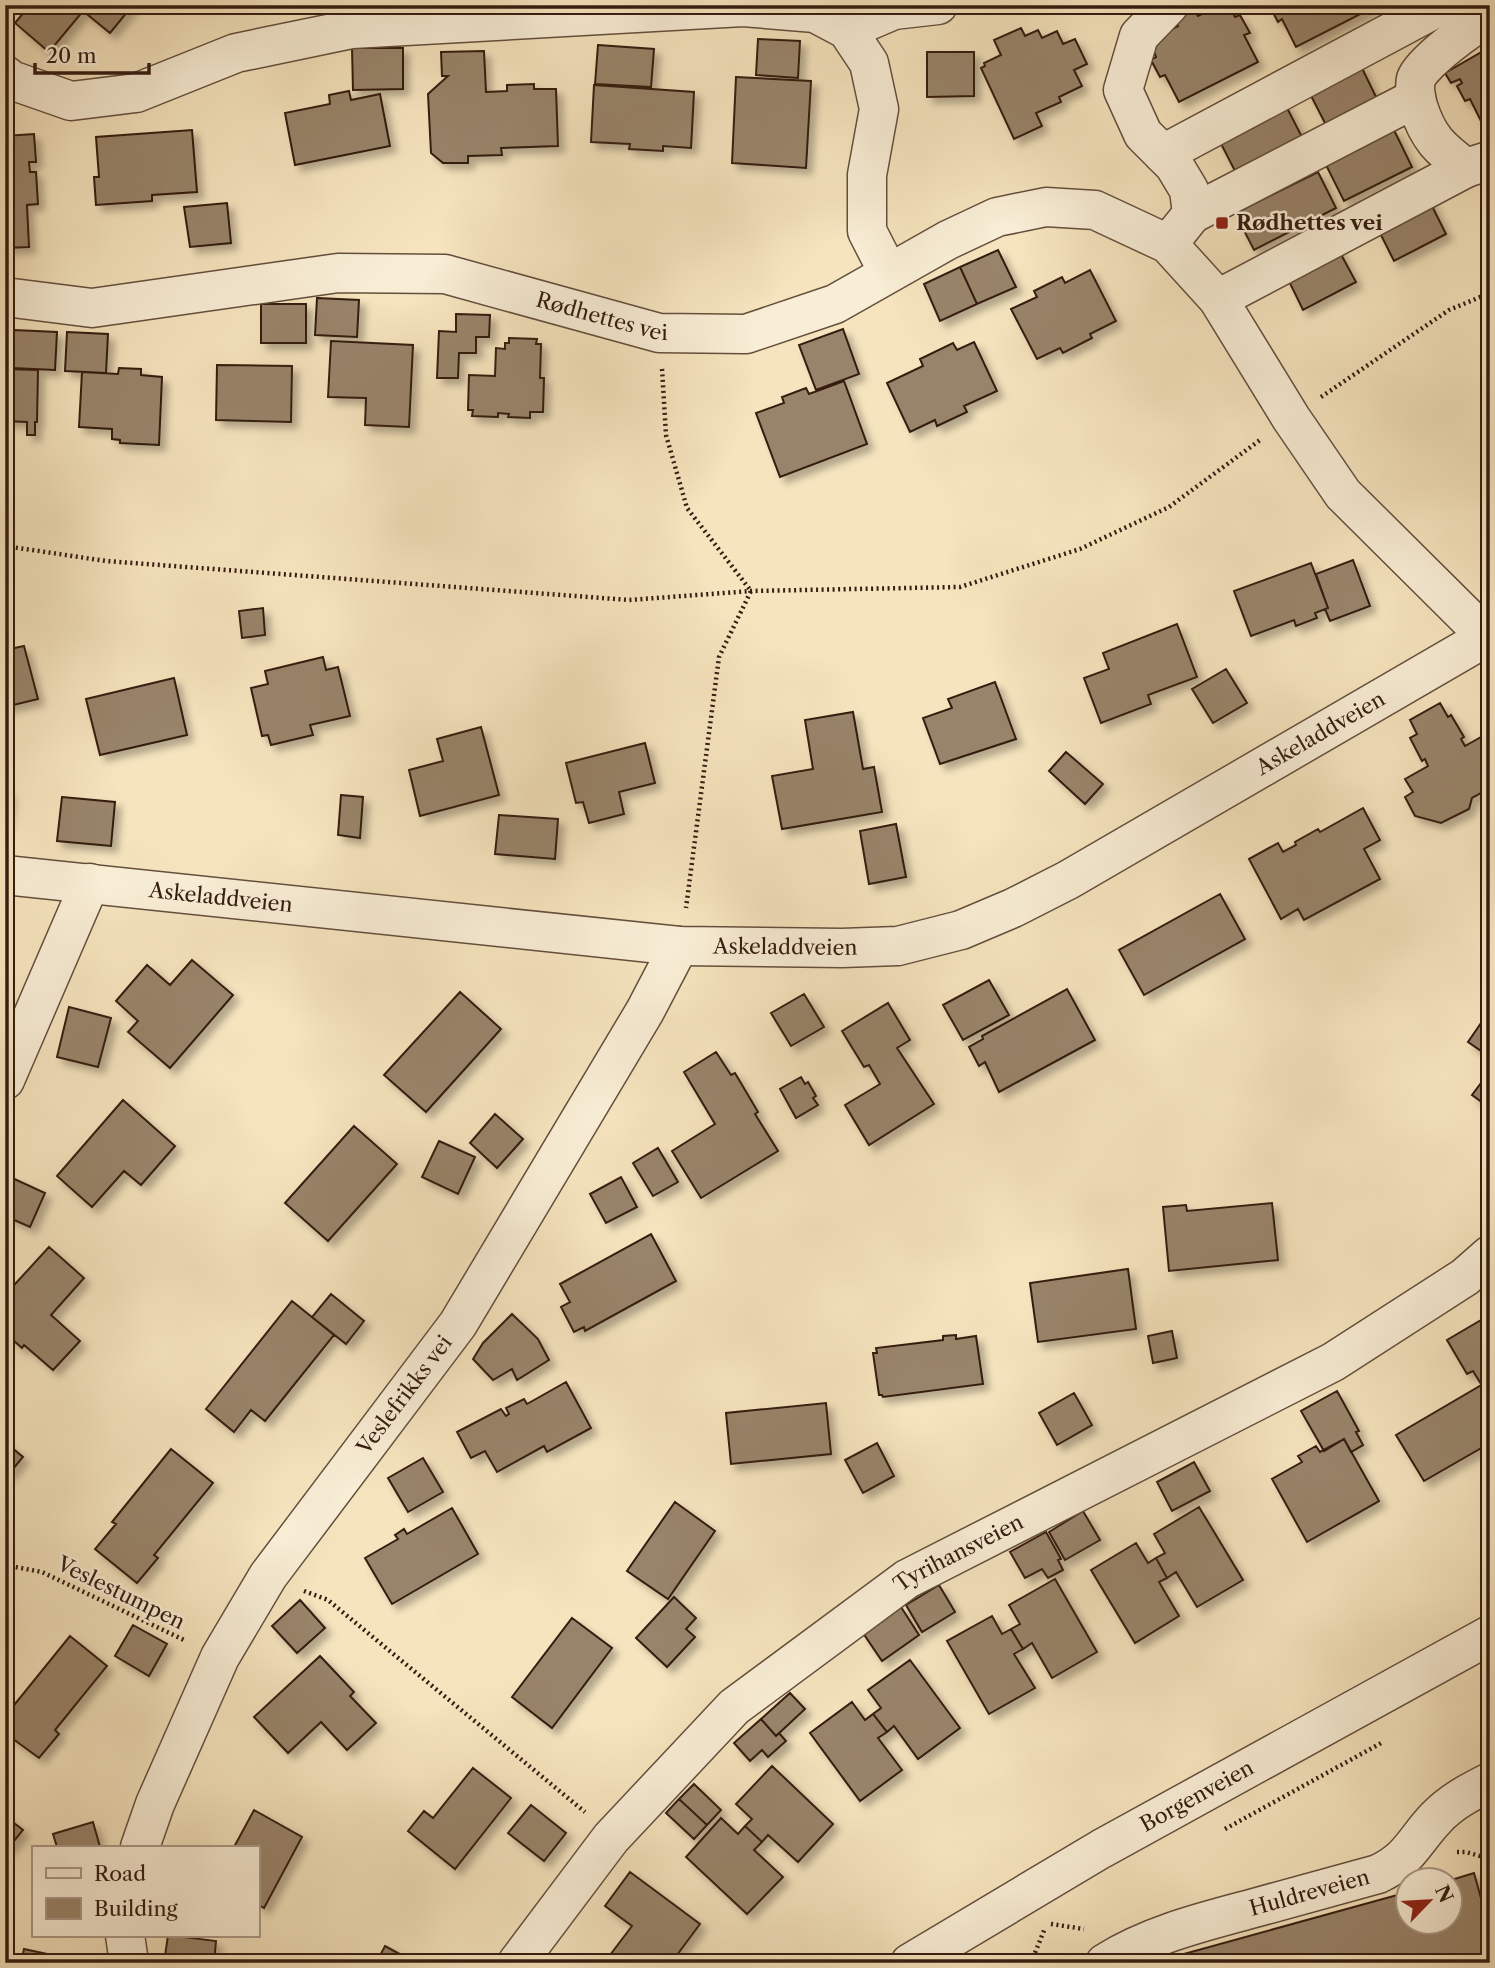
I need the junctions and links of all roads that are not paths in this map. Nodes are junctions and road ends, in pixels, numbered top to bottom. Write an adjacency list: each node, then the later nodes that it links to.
1 (938, 5): 5 (street)
2 (1169, 5): 8 (street)
3 (1442, 5): 8 (street)
4 (1481, 14): 7 (street)
5 (847, 30): 6 (street); 12 (street)
6 (5, 75)
7 (1416, 98): 9 (street); 10 (street)
8 (1163, 155): 10 (street)
9 (1478, 164): 14 (street)
10 (1192, 214): 11 (street)
11 (1168, 244): 12 (street, Rødhettes vei); 14 (street, Rødhettes vei)
12 (888, 272): 13 (street, Rødhettes vei)
13 (5, 297)
14 (1218, 299): 15 (street, Rødhettes vei)
15 (1488, 636): 18 (street, Askeladdveien)
16 (5, 875): 17 (street, Askeladdveien)
17 (90, 883): 18 (street, Askeladdveien); 19 (street)
18 (679, 946): 23 (street, Veslefrikks vei)
19 (5, 1080)
20 (1490, 1255): 26 (street, Tyrihansveien)
21 (1490, 1635): 27 (street, Borgenveien)
22 (1478, 1788): 28 (street, Huldreveien)
23 (140, 1846)
24 (125, 1937): 25 (street)
25 (129, 1963)
26 (517, 1963)
27 (910, 1963)
28 (1105, 1963)

